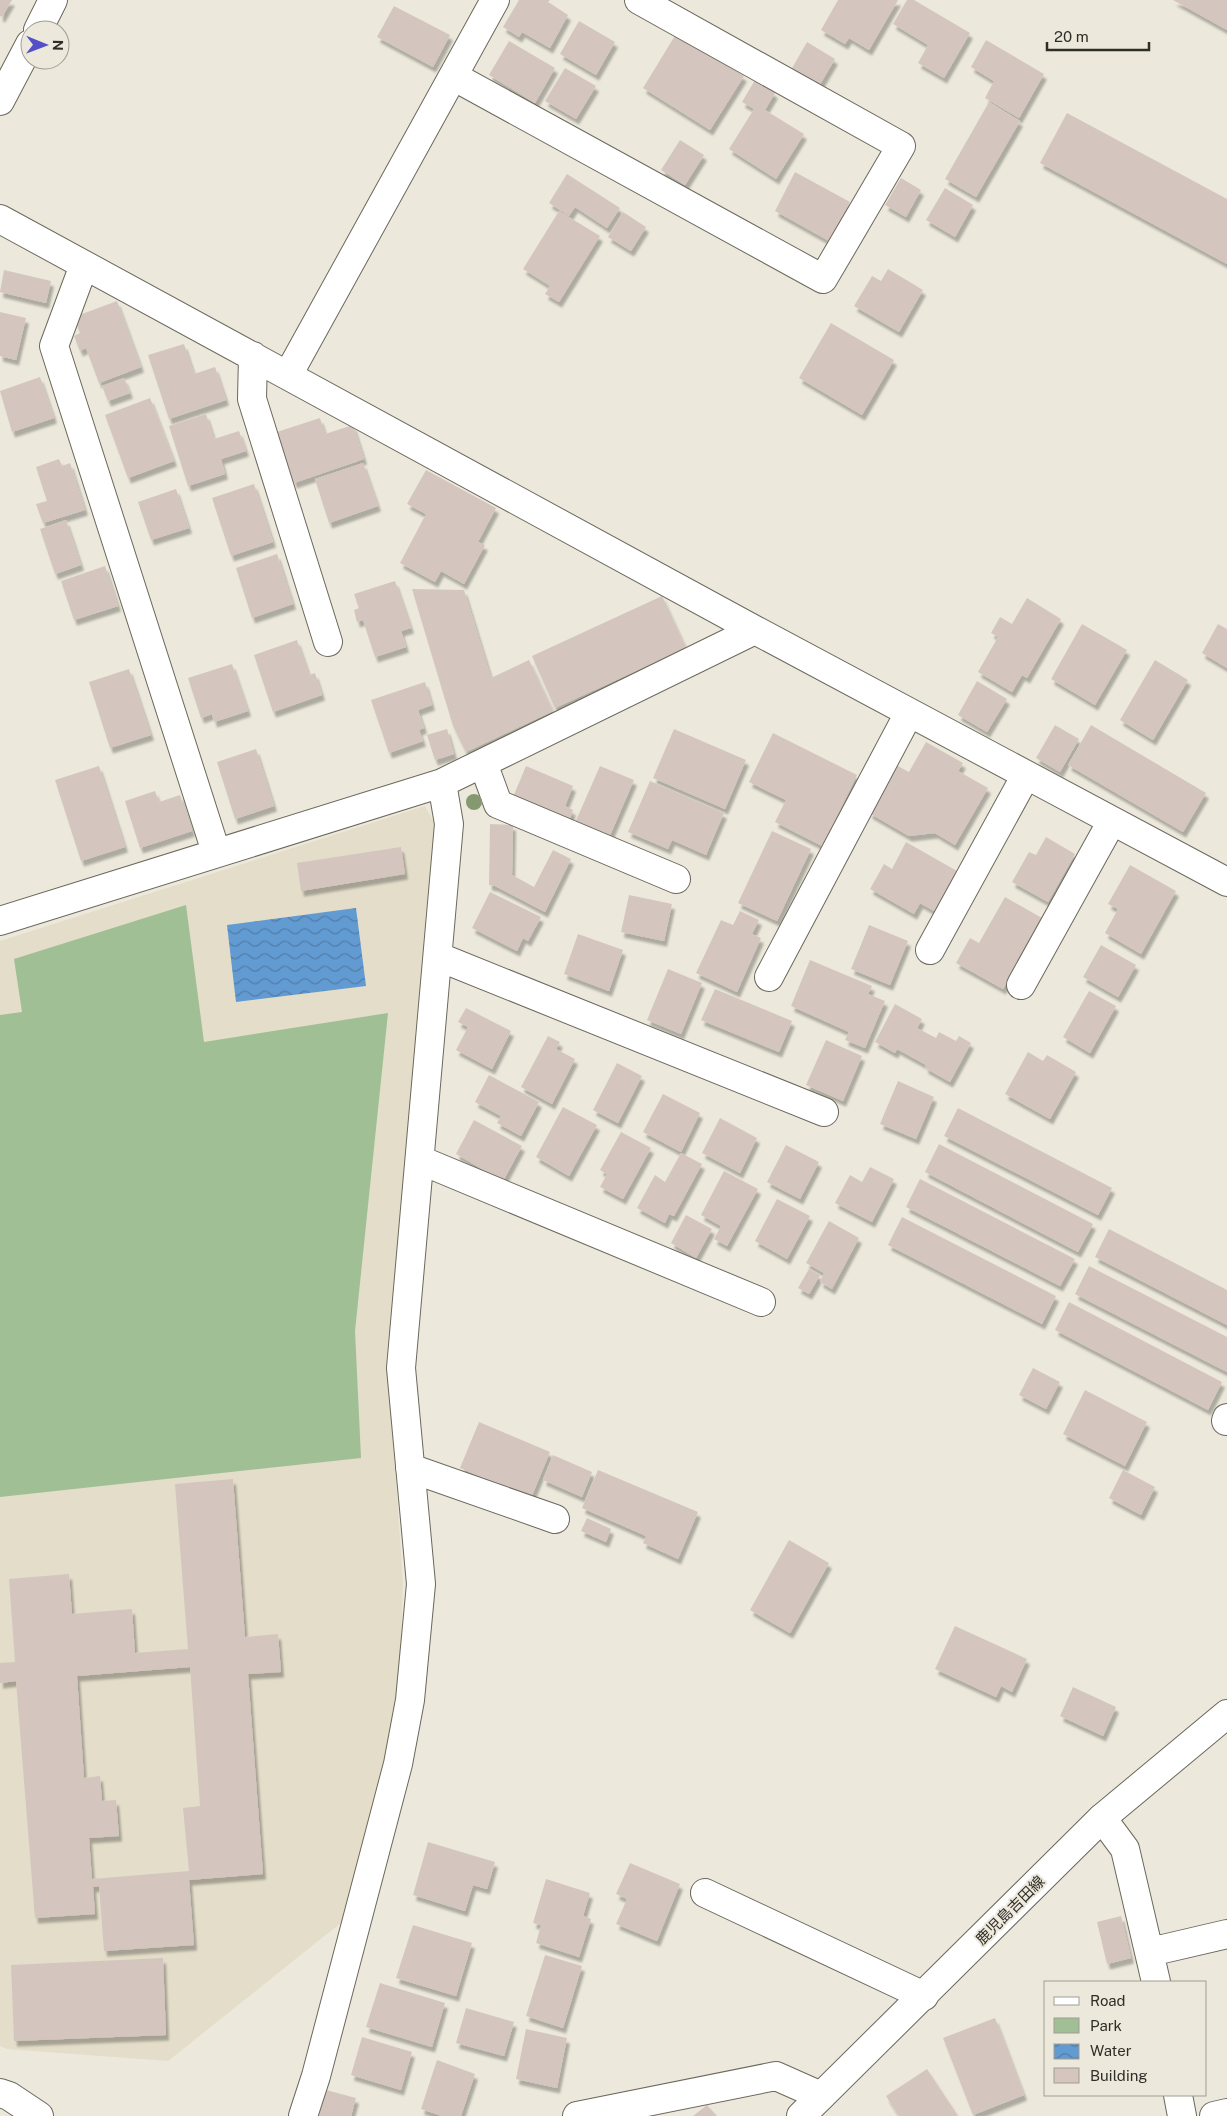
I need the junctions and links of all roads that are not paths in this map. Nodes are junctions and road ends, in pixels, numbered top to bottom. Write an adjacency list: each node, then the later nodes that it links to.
1 (53, 0): 4 (street)
2 (494, 0): 6 (street)
3 (639, 0): 6 (street)
4 (43, 20)
5 (20, 63): 7 (street)
6 (453, 76): 11 (street)
7 (0, 101)
8 (0, 219): 9 (street)
9 (84, 265): 10 (street); 19 (street)
10 (253, 356): 11 (street); 13 (street)
11 (288, 375): 12 (street)
12 (755, 630): 14 (street); 15 (street)
13 (328, 642)
14 (909, 713): 16 (street); 25 (street)
15 (483, 763): 17 (street); 20 (street)
16 (1026, 775): 18 (street); 23 (street)
17 (442, 783): 19 (street); 24 (street)
18 (1112, 821): 21 (street); 26 (street)
19 (216, 852): 22 (street)
20 (676, 879)
21 (1227, 882)
22 (0, 920)
23 (930, 950)
24 (439, 957): 27 (street); 28 (street)
25 (768, 977)
26 (1021, 985)
27 (824, 1112)
28 (420, 1160): 29 (street); 30 (street)
29 (761, 1302)
30 (410, 1468): 31 (street); 44 (street)
31 (555, 1519)
32 (1227, 1714): 33 (street, 鹿児島吉田線)
33 (1102, 1818): 36 (street); 38 (street, 鹿児島吉田線)
34 (705, 1893): 38 (street)
35 (1227, 1934): 36 (street)
36 (1150, 1952): 37 (street)
37 (1156, 1981)
38 (924, 1996): 40 (street, 鹿児島吉田線)
39 (0, 2093): 43 (street)
40 (821, 2096): 45 (street); 46 (street, 鹿児島吉田線)
41 (1178, 2096): 47 (street)
42 (1227, 2113): 48 (street)
43 (39, 2116)
44 (303, 2116)
45 (577, 2116)
46 (802, 2116)
47 (1182, 2116)
48 (1214, 2116)

